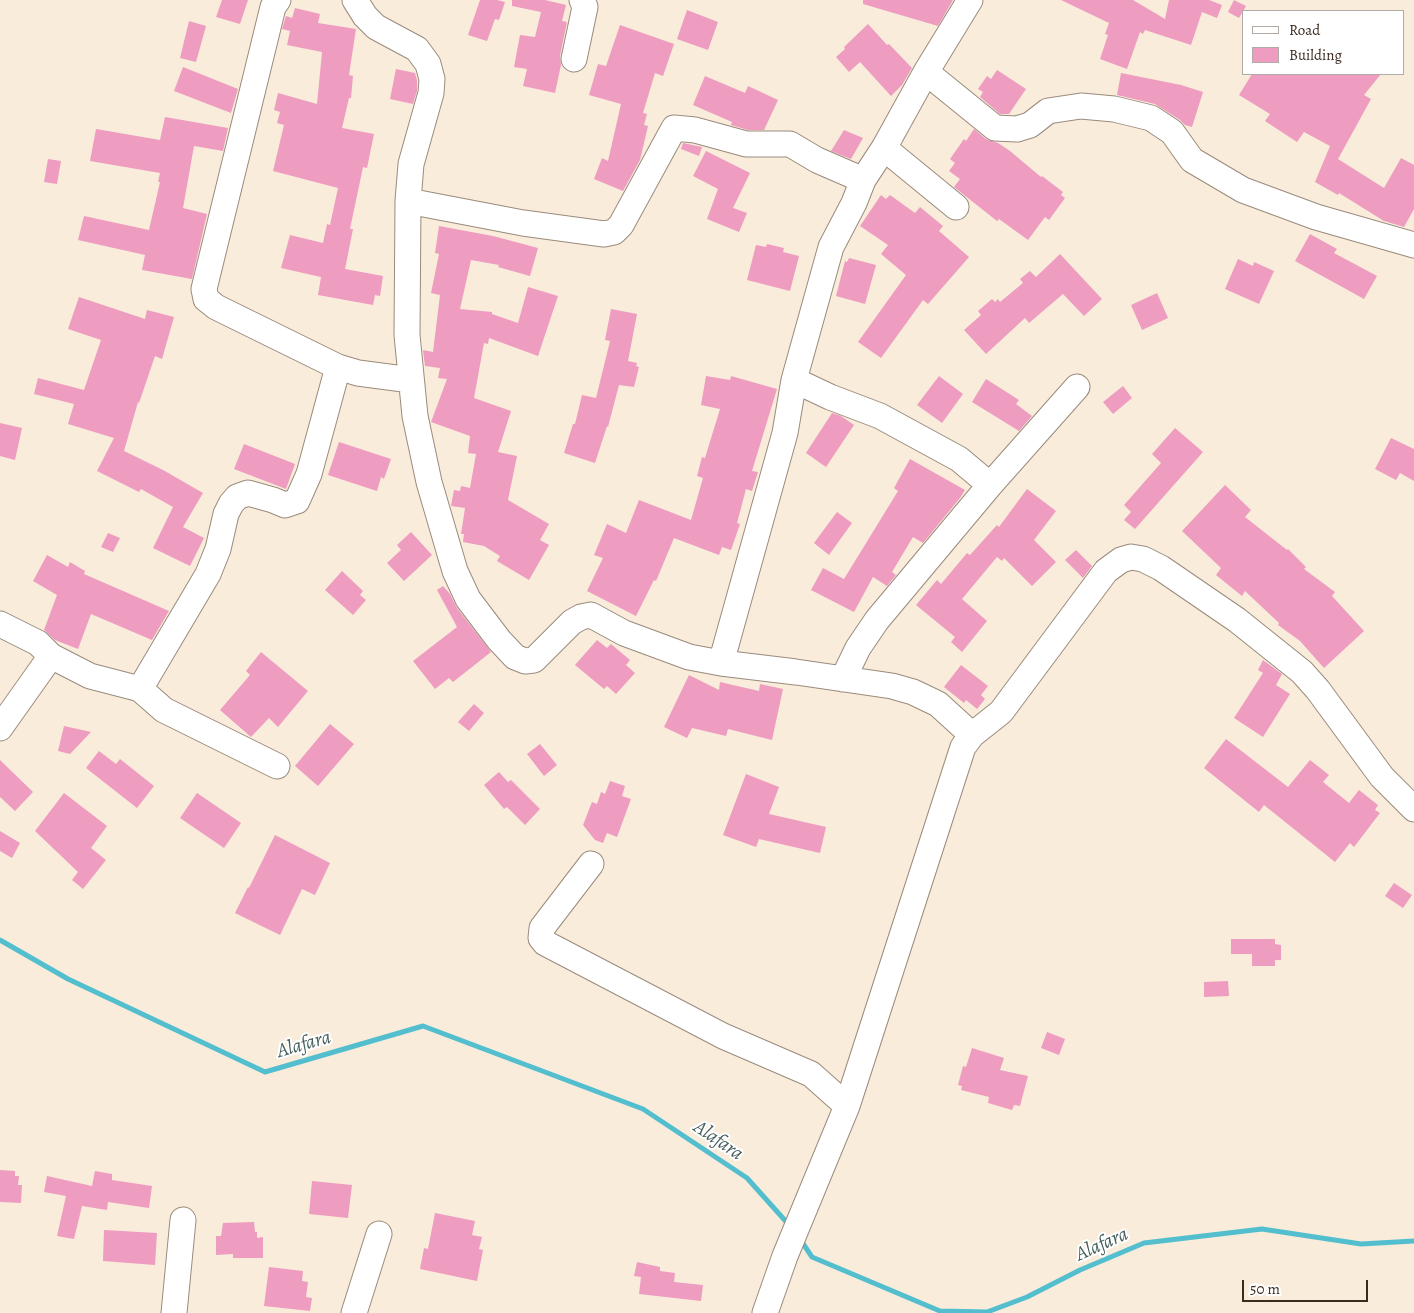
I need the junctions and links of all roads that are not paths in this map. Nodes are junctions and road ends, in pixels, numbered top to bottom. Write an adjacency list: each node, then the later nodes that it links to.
1 (278, 0): 12 (street)
2 (355, 0): 9 (street)
3 (582, 0): 5 (street)
4 (970, 0): 6 (street)
5 (574, 59)
6 (926, 72): 7 (street); 11 (street)
7 (884, 148): 8 (street); 10 (street)
8 (864, 180): 9 (street); 14 (street)
9 (408, 201): 13 (street)
10 (956, 208)
11 (1414, 245)
12 (338, 367): 13 (street); 21 (street)
13 (411, 380): 19 (street)
14 (794, 380): 16 (street); 19 (street)
15 (1076, 387): 16 (street)
16 (990, 485): 20 (street)
17 (0, 624): 18 (street)
18 (51, 656): 21 (street); 22 (street)
19 (721, 664): 20 (street)
20 (843, 679): 23 (street)
21 (140, 689): 24 (street)
22 (0, 728)
23 (972, 735): 25 (street); 27 (street)
24 (277, 766)
25 (1414, 809)
26 (591, 864): 27 (street)
27 (847, 1106): 32 (street)
28 (184, 1220): 30 (street)
29 (379, 1234): 31 (street)
30 (174, 1313)
31 (354, 1313)
32 (765, 1313)

